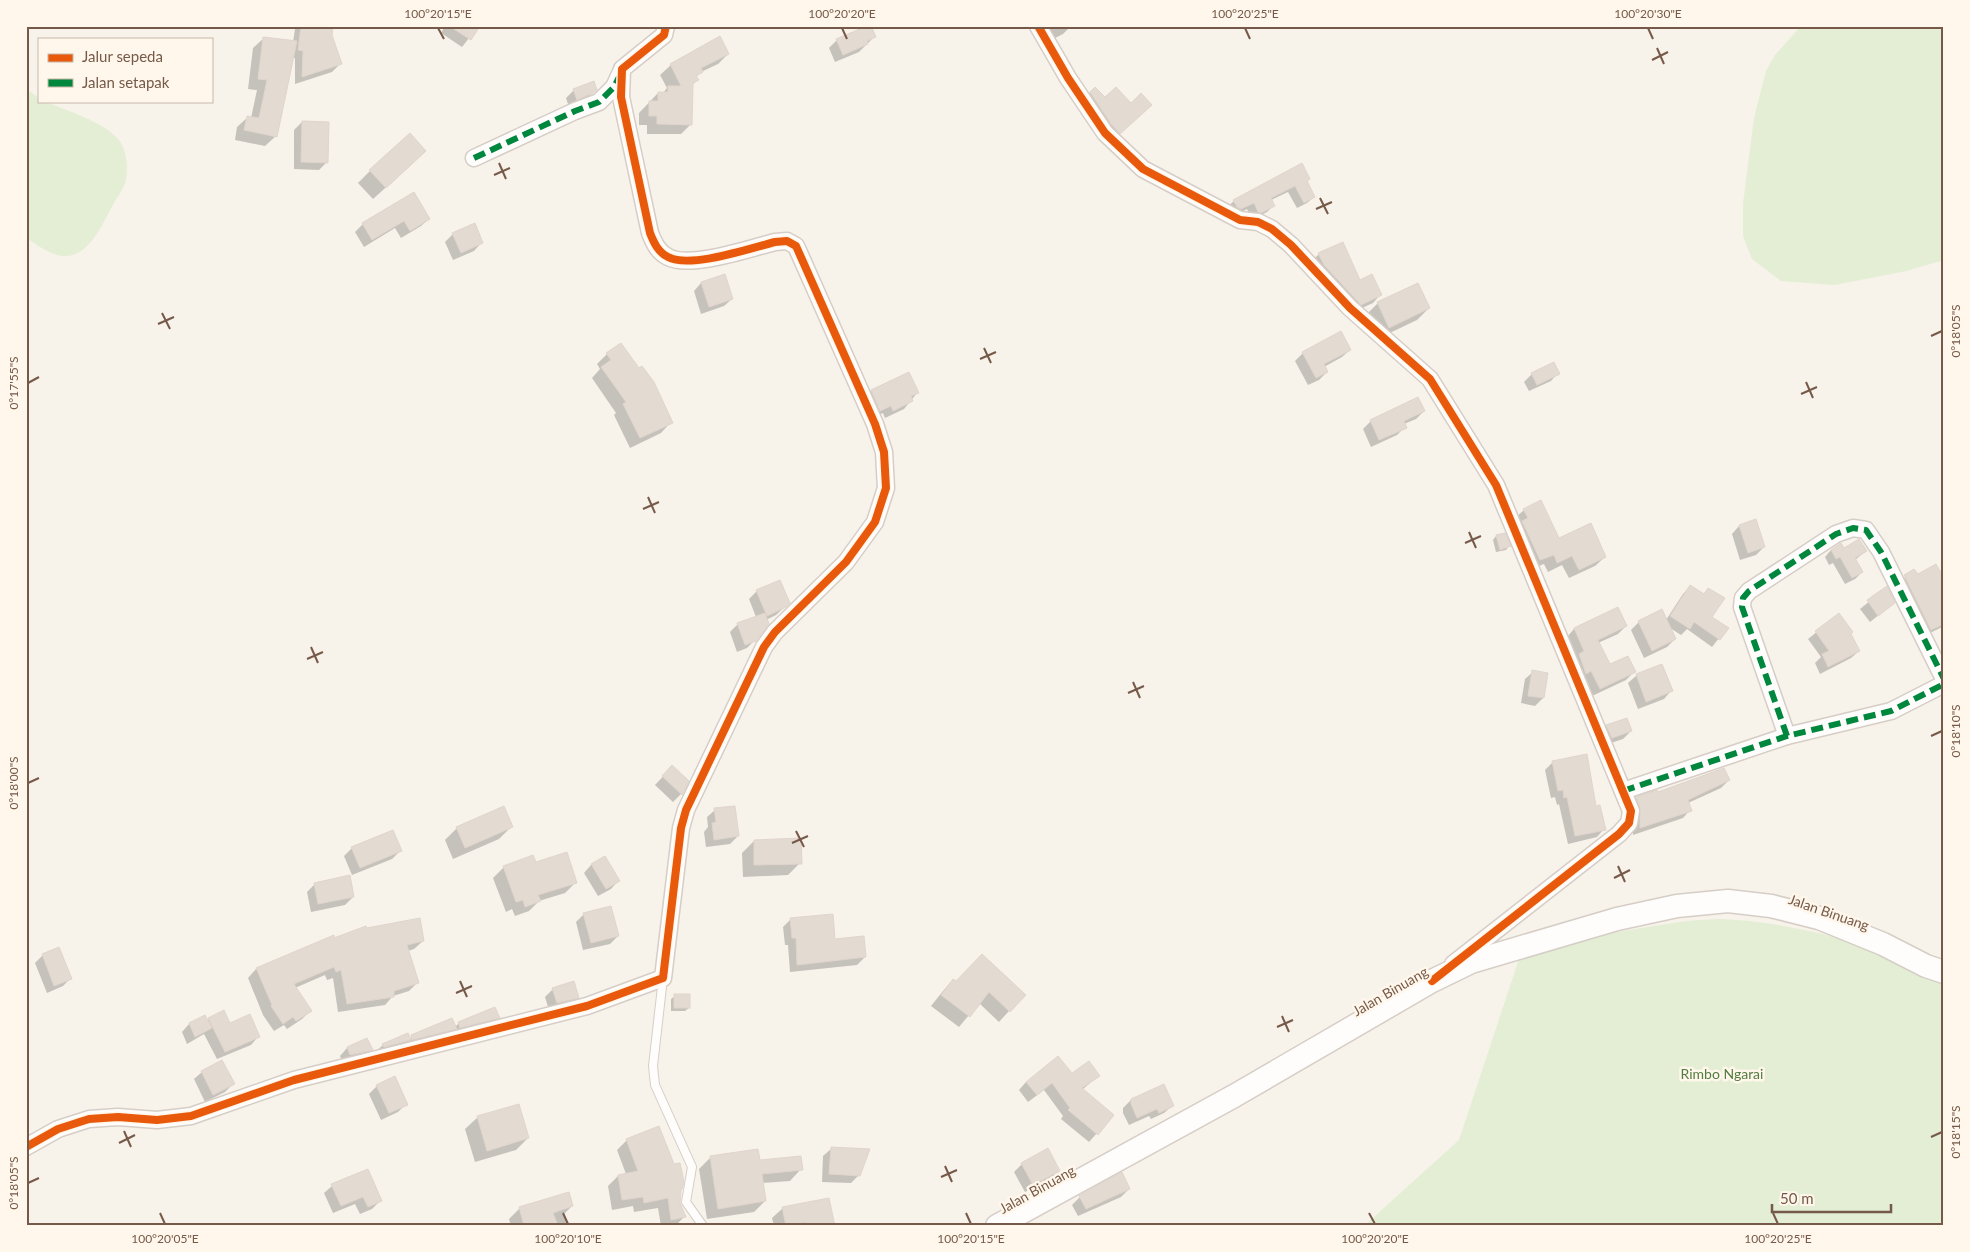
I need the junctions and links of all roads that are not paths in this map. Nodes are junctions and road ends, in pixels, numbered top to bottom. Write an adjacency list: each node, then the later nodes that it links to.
1 (666, 26): 3 (street)
2 (1038, 26): 8 (street)
3 (622, 69): 4 (street); 10 (street)
4 (474, 158)
5 (1944, 679): 7 (street)
6 (1944, 684): 7 (street)
7 (1787, 736): 8 (street)
8 (1623, 791): 11 (street)
9 (1944, 972): 11 (main road, Jalan Binuang)
10 (663, 978): 12 (street); 13 (lane)
11 (1432, 981): 14 (main road, Jalan Binuang)
12 (26, 1146)
13 (703, 1226)
14 (997, 1226)

